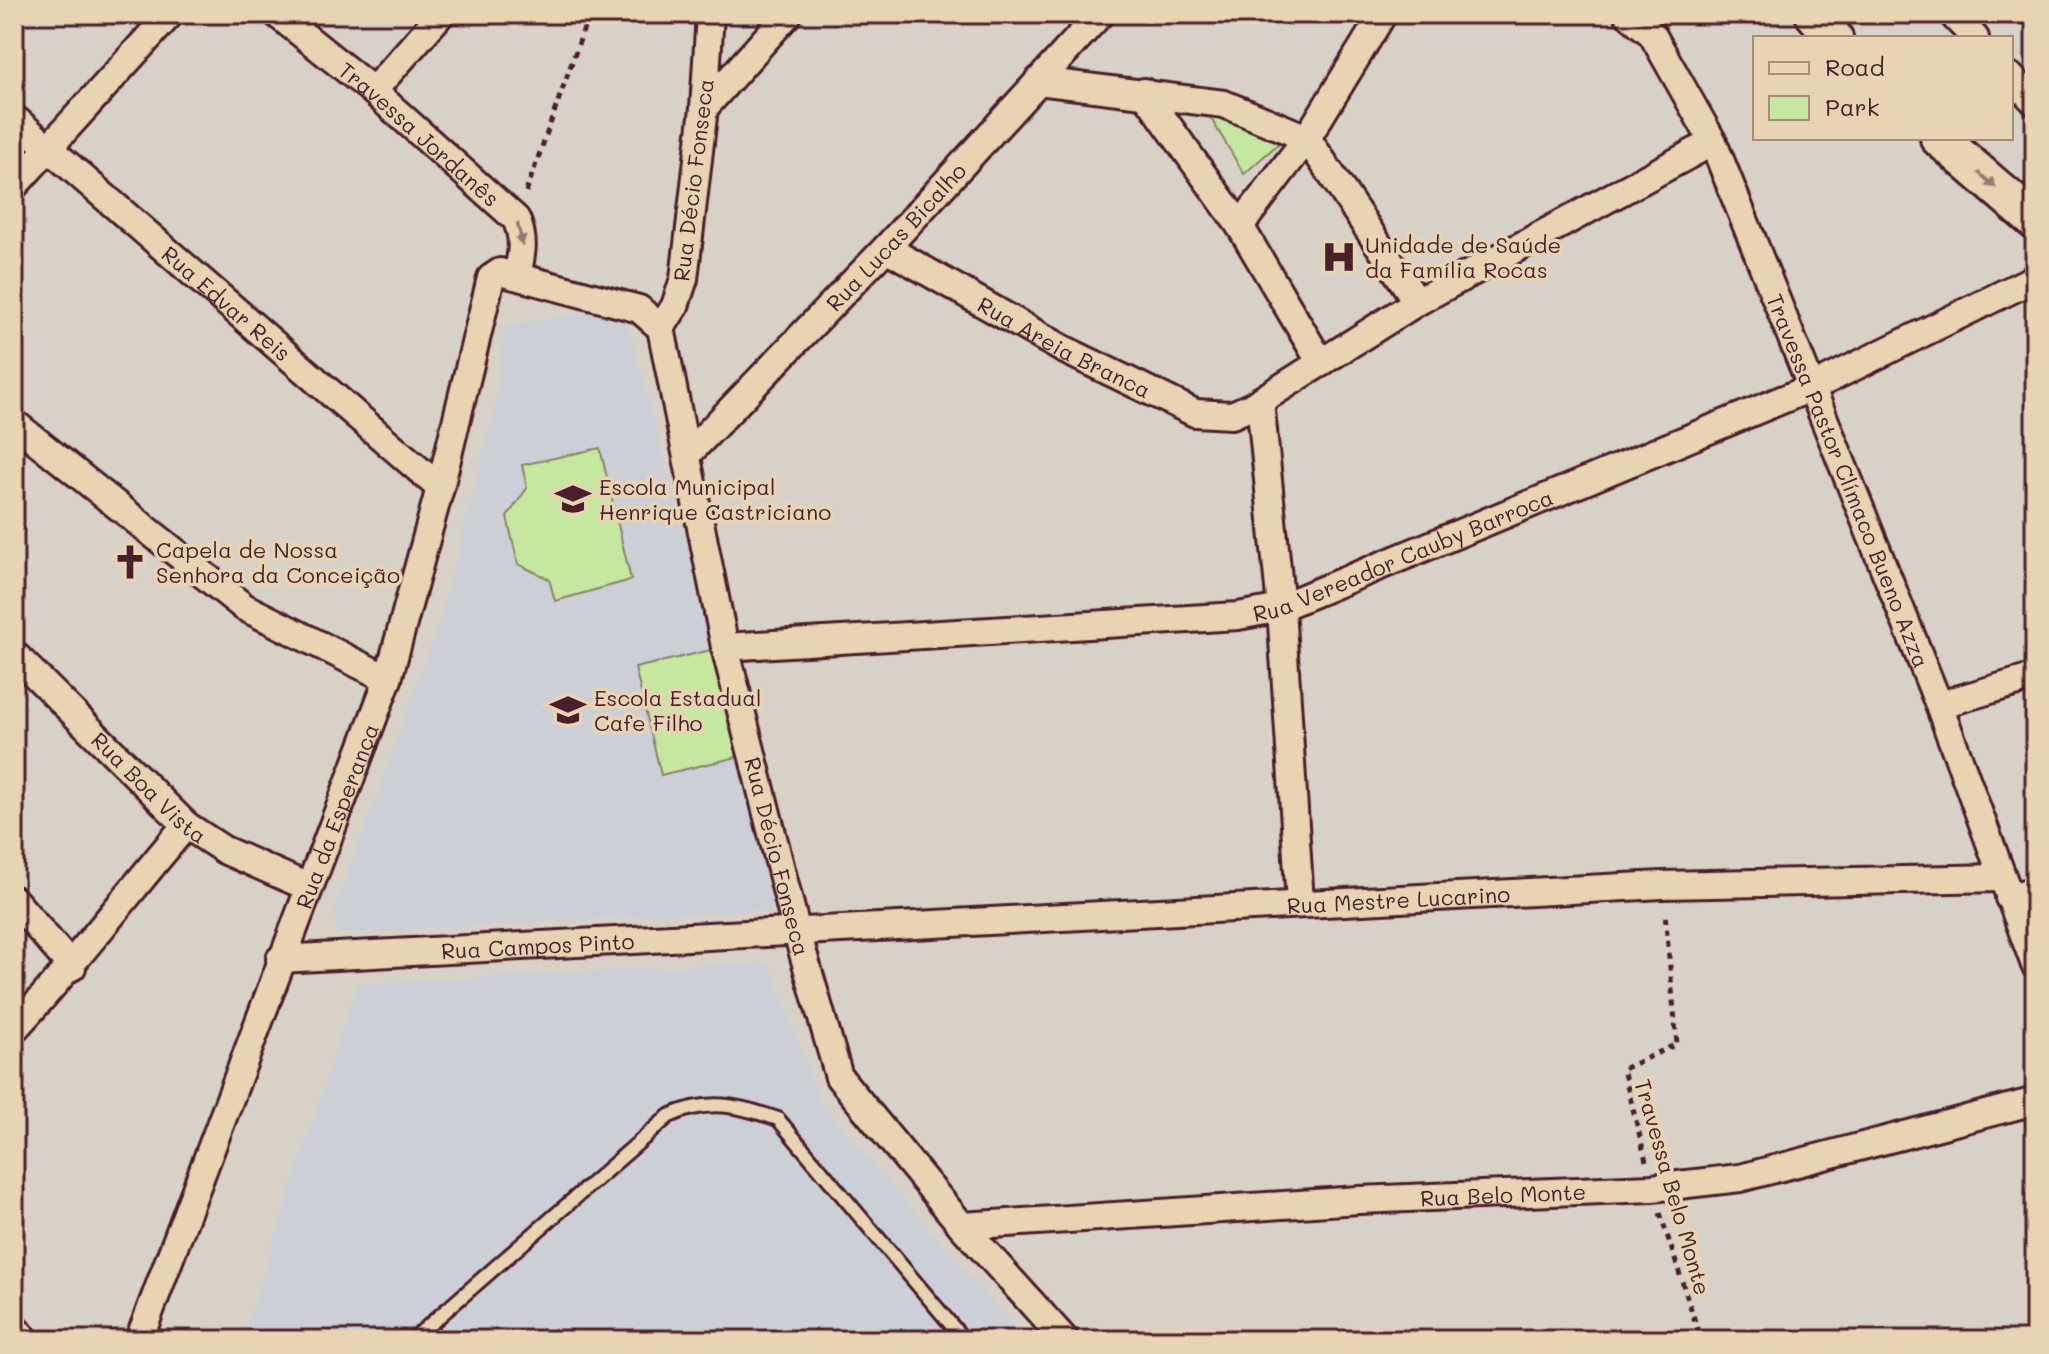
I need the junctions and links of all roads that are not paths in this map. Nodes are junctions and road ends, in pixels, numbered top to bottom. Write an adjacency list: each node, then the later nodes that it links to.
1 (170, 14): 23 (street)
2 (277, 14): 15 (street, Travessa Jordanês)
3 (441, 14): 15 (street)
4 (710, 14): 18 (street, Rua Décio Fonseca)
5 (788, 14): 18 (street)
6 (1100, 14): 14 (street, Rua Lucas Bicalho)
7 (1383, 14): 20 (street)
8 (1628, 14): 22 (street, Travessa Pastor Clímaco Bueno Azza)
9 (1814, 14): 11 (street)
10 (1952, 14): 12 (street)
11 (1832, 36)
12 (1973, 36)
13 (2013, 79): 17 (street)
14 (1038, 81): 16 (street); 27 (street, Rua Lucas Bicalho)
15 (373, 91): 28 (street, Travessa Jordanês, one-way to 28)
16 (1144, 92): 20 (street); 26 (street)
17 (2035, 102)
18 (704, 108): 31 (street, Rua Décio Fonseca)
19 (14, 118): 23 (street, Rua Edvar Reis)
20 (1307, 138): 26 (street); 30 (street)
21 (1942, 140): 25 (street, one-way to 25)
22 (1713, 142): 30 (street); 33 (street, Travessa Pastor Clímaco Bueno Azza)
23 (46, 148): 24 (street); 37 (street, Rua Edvar Reis)
24 (14, 186)
25 (2031, 210)
26 (1240, 226): 32 (street)
27 (886, 248): 34 (street, Rua Areia Branca); 36 (street, Rua Lucas Bicalho)
28 (517, 275): 31 (street); 37 (street, Rua da Esperança)
29 (2035, 278): 33 (street, Rua Vereador Cauby Barroca)
30 (1417, 302): 32 (street)
31 (661, 328): 36 (street, Rua Décio Fonseca)
32 (1321, 363): 34 (street)
33 (1813, 387): 38 (street, Rua Vereador Cauby Barroca); 43 (street, Travessa Pastor Clímaco Bueno Azza)
34 (1256, 404): 38 (street)
35 (14, 423): 42 (street)
36 (687, 455): 39 (street, Rua Décio Fonseca)
37 (440, 488): 42 (street, Rua da Esperança)
38 (1281, 608): 39 (street, Rua Vereador Cauby Barroca); 49 (street)
39 (725, 647): 50 (street, Rua Décio Fonseca)
40 (14, 654): 44 (street, Rua Boa Vista)
41 (2035, 677): 43 (street)
42 (388, 679): 45 (street, Rua da Esperança)
43 (1939, 705): 46 (street, Travessa Pastor Clímaco Bueno Azza)
44 (186, 825): 45 (street, Rua Boa Vista); 53 (street)
45 (308, 887): 51 (street, Rua da Esperança)
46 (2005, 888): 47 (street, Rua Mestre Lucarino); 49 (street, Rua Mestre Lucarino); 52 (street, Travessa Pastor Clímaco Bueno Azza)
47 (2035, 890)
48 (14, 900): 53 (street)
49 (1300, 903): 50 (street, Rua Mestre Lucarino)
50 (796, 929): 51 (street, Rua Campos Pinto); 56 (street, Rua Décio Fonseca)
51 (280, 959): 59 (street, Rua da Esperança)
52 (2035, 965)
53 (72, 967): 54 (street)
54 (14, 1029)
55 (2035, 1101): 56 (street, Rua Belo Monte)
56 (962, 1226): 62 (street, Rua Décio Fonseca)
57 (14, 1328): 58 (street)
58 (26, 1340)
59 (139, 1340)
60 (412, 1340): 61 (lane)
61 (964, 1340)
62 (1065, 1340)

